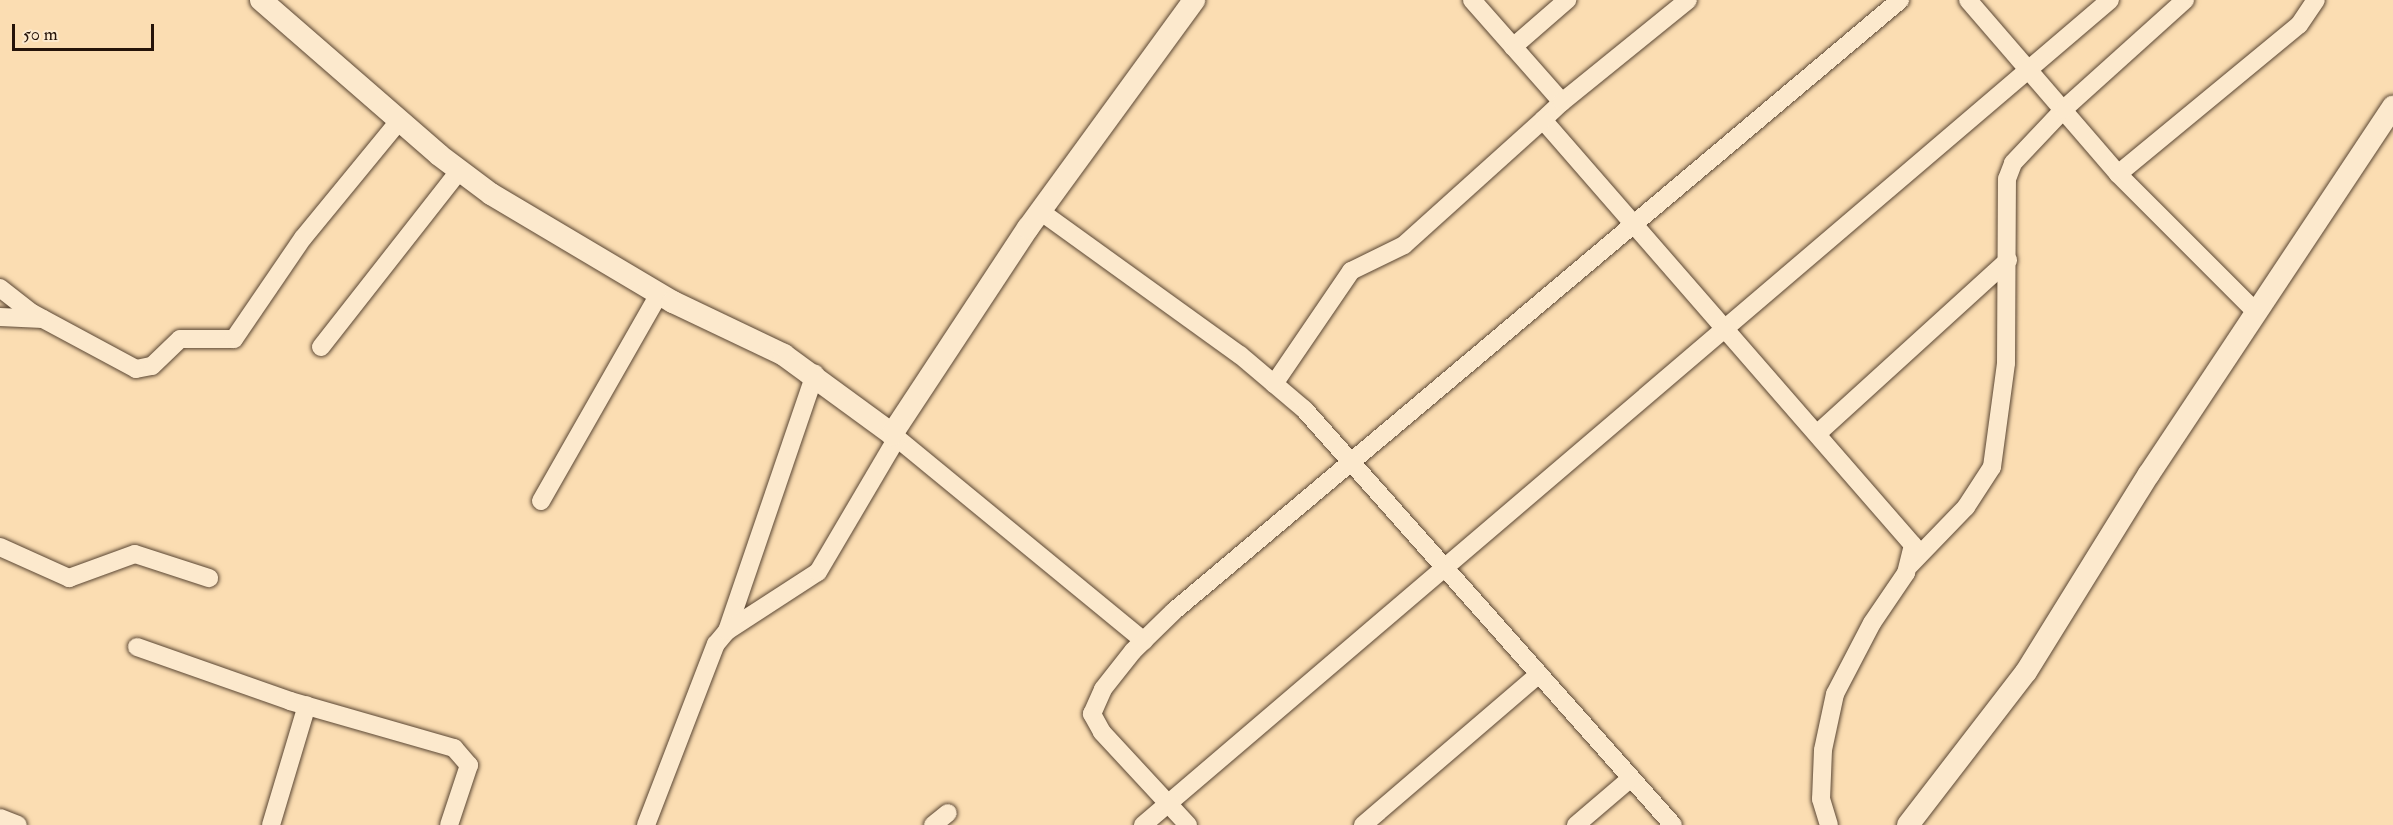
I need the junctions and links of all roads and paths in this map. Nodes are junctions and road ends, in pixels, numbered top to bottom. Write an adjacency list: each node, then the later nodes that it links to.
1 (261, 0): 16 (street)
2 (1194, 0): 20 (street)
3 (1472, 0): 11 (street)
4 (1567, 0): 11 (street)
5 (1688, 0): 13 (street)
6 (1900, 0): 21 (street)
7 (1968, 0): 12 (street)
8 (2110, 0): 12 (street)
9 (2185, 0): 15 (street)
10 (2316, 0): 19 (street)
11 (1513, 46): 13 (street)
12 (2030, 69): 15 (street); 28 (street)
13 (1562, 102): 17 (street)
14 (2393, 107): 25 (street)
15 (2064, 109): 19 (street); 22 (street)
16 (399, 120): 18 (street); 27 (street)
17 (1543, 120): 21 (street); 31 (street)
18 (460, 170): 24 (street); 29 (street)
19 (2118, 174): 25 (street)
20 (1040, 211): 31 (street); 33 (street)
21 (1634, 223): 28 (street); 34 (street)
22 (2008, 260): 32 (street); 37 (street)
23 (0, 288): 27 (street)
24 (659, 294): 30 (street); 35 (street)
25 (2257, 314): 60 (street)
26 (0, 317): 27 (street)
27 (45, 320)
28 (1729, 329): 32 (street); 38 (street)
29 (321, 347)
30 (815, 374): 33 (street); 40 (street)
31 (1274, 384): 34 (street)
32 (1818, 433): 37 (street)
33 (894, 436): 40 (street); 41 (street)
34 (1352, 460): 38 (street); 41 (street)
35 (541, 501)
36 (0, 546): 39 (street)
37 (1910, 565): 59 (street)
38 (1448, 570): 43 (street); 46 (street)
39 (209, 578)
40 (727, 631): 52 (street)
41 (1144, 641): 46 (street)
42 (137, 647): 44 (street)
43 (1539, 674): 45 (street); 56 (street)
44 (308, 705): 50 (street); 51 (street)
45 (1631, 778): 57 (street); 58 (street)
46 (1168, 803): 54 (street); 55 (street)
47 (948, 813): 53 (street)
48 (0, 818): 49 (street)
49 (18, 825)
50 (271, 825)
51 (449, 825)
52 (646, 825)
53 (933, 825)
54 (1143, 825)
55 (1188, 825)
56 (1363, 825)
57 (1575, 825)
58 (1673, 825)
59 (1829, 825)
60 (1908, 825)

